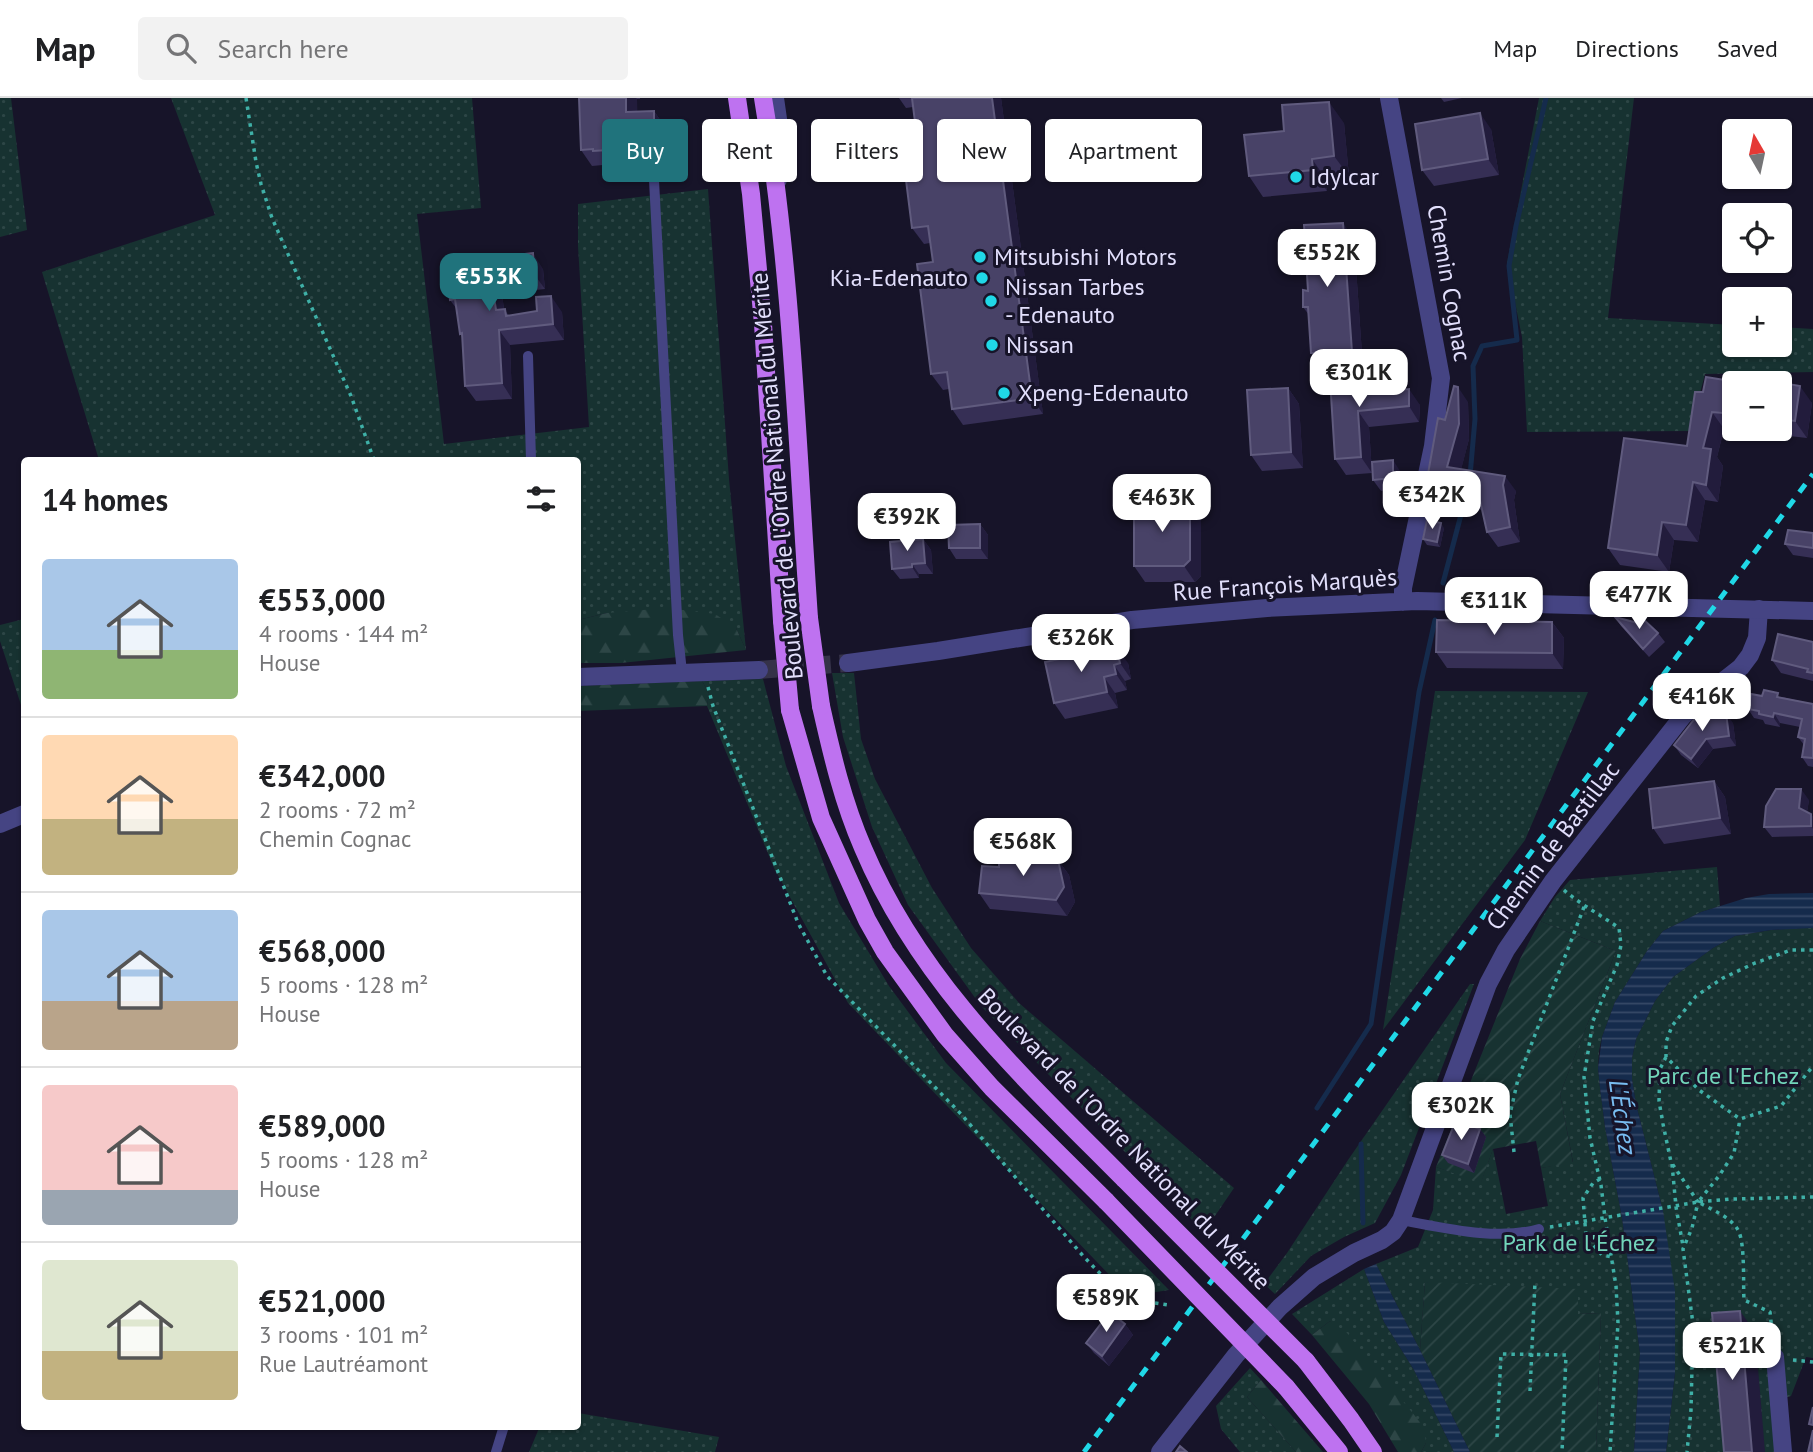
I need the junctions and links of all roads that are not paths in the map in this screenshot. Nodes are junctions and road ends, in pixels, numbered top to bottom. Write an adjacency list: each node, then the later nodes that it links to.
1 (737, 98): 24 (main road, Boulevard de l'Ordre National du Mérite, bridge)
2 (763, 98): 6 (main road, Boulevard de l'Ordre National du Mérite)
3 (775, 98): 6 (street)
4 (1389, 98): 9 (street, Chemin Cognac)
5 (654, 182): 14 (lane)
6 (777, 194): 25 (main road, Boulevard de l'Ordre National du Mérite, bridge)
7 (528, 356): 8 (lane)
8 (531, 457)
9 (1403, 602): 10 (street, Rue François Marquès); 12 (street, Rue François Marquès)
10 (1759, 609): 11 (street, Rue François Marquès); 18 (street, Chemin de Bastillac)
11 (1813, 611)
12 (848, 663)
13 (759, 670): 14 (street)
14 (682, 672): 15 (street)
15 (581, 677)
16 (21, 815): 17 (street)
17 (0, 824)
18 (1401, 1220): 19 (lane); 23 (street, Chemin de Bastillac)
19 (1539, 1228)
20 (1774, 1357): 26 (street)
21 (504, 1430): 22 (lane)
22 (496, 1452)
23 (1160, 1452)
24 (1339, 1452)
25 (1373, 1452)
26 (1783, 1452)

